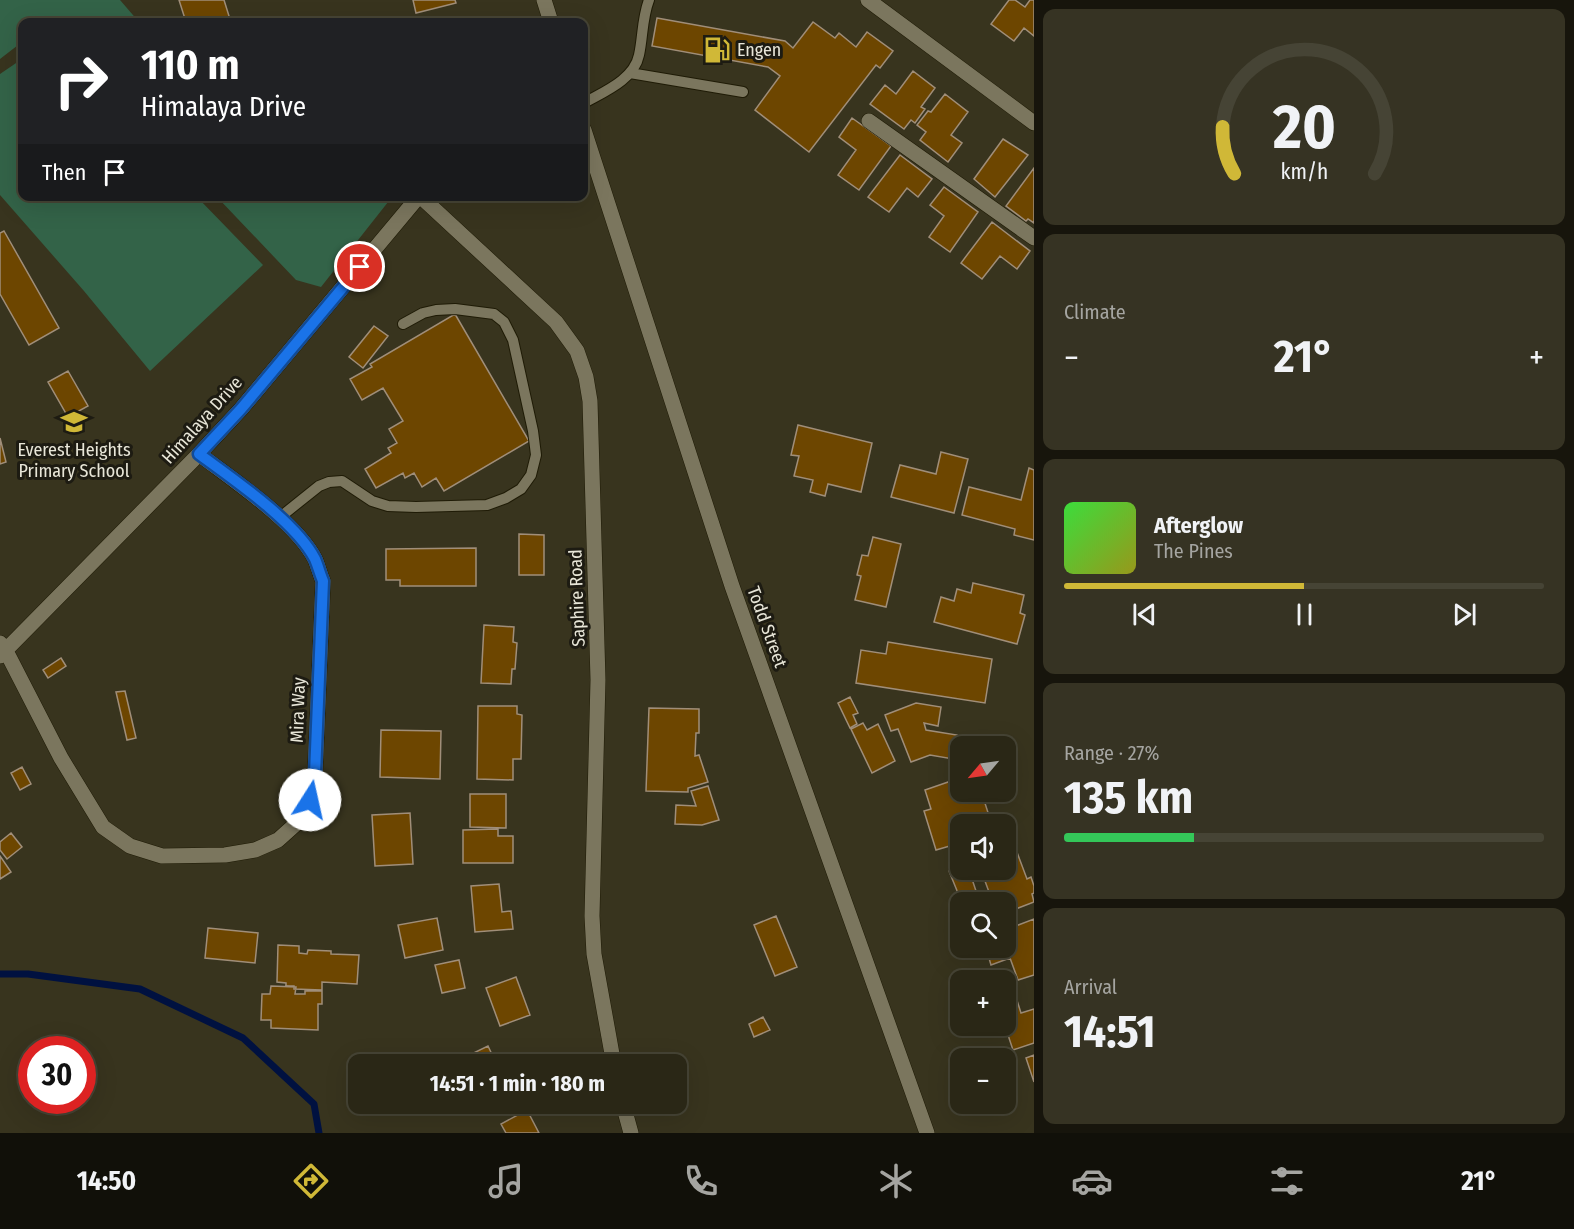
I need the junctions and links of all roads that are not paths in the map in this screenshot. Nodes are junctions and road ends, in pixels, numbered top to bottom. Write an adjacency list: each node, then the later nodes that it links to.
1 (544, 0): 4 (street)
2 (649, 0): 5 (lane)
3 (868, 0): 9 (street)
4 (550, 18)
5 (630, 74): 6 (lane); 7 (lane)
6 (743, 92)
7 (588, 100)
8 (868, 121): 13 (street)
9 (1034, 123)
10 (588, 142): 21 (street, Todd Street)
11 (415, 201): 15 (street, Himalaya Drive)
12 (424, 201): 18 (street, Saphire Road)
13 (1034, 238)
14 (404, 324): 16 (lane)
15 (199, 454): 16 (street, Mira Way); 17 (street, Himalaya Drive)
16 (279, 518): 17 (street, Mira Way)
17 (2, 650)
18 (612, 1054)
19 (626, 1114): 20 (street)
20 (631, 1133)
21 (927, 1133)

